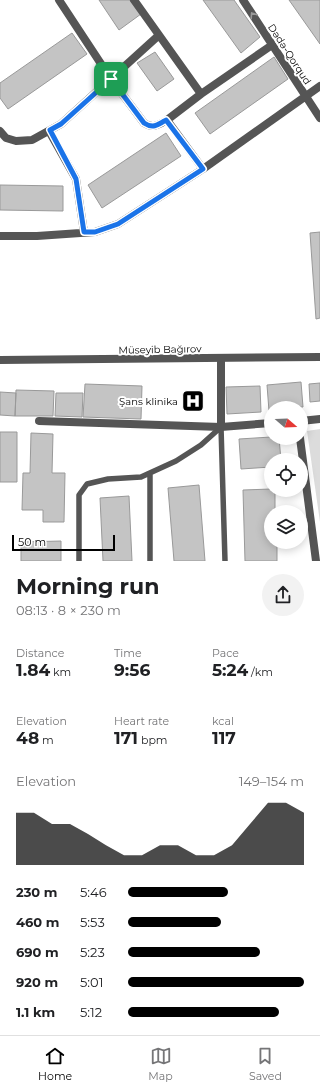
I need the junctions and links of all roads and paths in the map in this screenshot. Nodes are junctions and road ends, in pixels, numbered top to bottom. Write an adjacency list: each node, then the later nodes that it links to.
1 (59, 0): 6 (street)
2 (134, 0): 4 (street)
3 (243, 0): 5 (street, Dədə-Qorqud, one-way to 3)
4 (158, 36): 6 (street); 8 (street)
5 (272, 45): 8 (street); 9 (street, Dədə-Qorqud)
6 (111, 79): 11 (street); 12 (street)
7 (320, 86): 9 (street)
8 (200, 94): 11 (street)
9 (305, 96): 10 (street, Dədə-Qorqud); 14 (street)
10 (320, 118)
11 (166, 120): 14 (street)
12 (50, 130): 13 (street); 15 (street)
13 (0, 131)
14 (203, 169): 15 (street)
15 (84, 232): 16 (street)
16 (0, 236)
17 (320, 357): 18 (street, Müseyib Bağırov)
18 (222, 358): 19 (street, Müseyib Bağırov); 24 (street)
19 (0, 360)
20 (320, 419): 21 (street)
21 (308, 420)
22 (39, 421): 24 (street)
23 (264, 424): 24 (street)
24 (221, 427): 26 (lane); 29 (lane)
25 (301, 445): 30 (street)
26 (150, 473): 27 (lane); 28 (lane)
27 (79, 561)
28 (150, 561)
29 (225, 561)
30 (316, 561)

